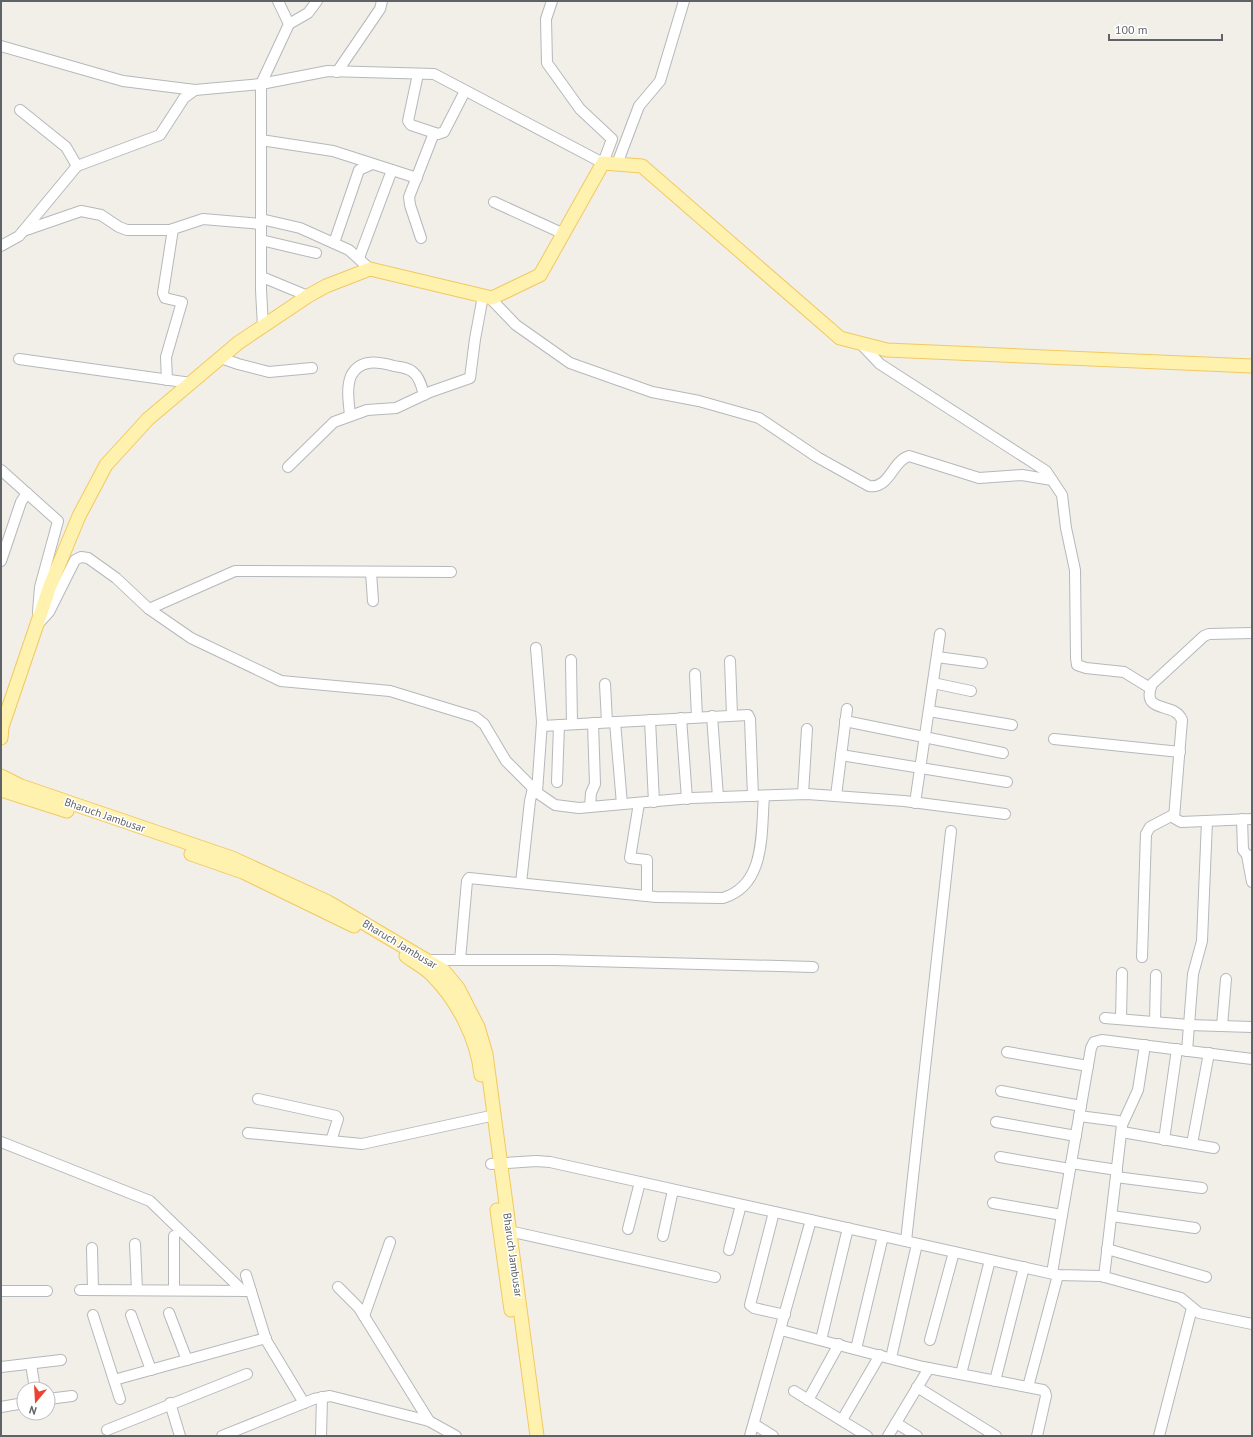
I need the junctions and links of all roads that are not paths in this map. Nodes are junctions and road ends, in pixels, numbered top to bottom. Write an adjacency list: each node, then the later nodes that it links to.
1 (279, 1): 6 (street)
2 (317, 1): 6 (street)
3 (382, 1): 8 (street)
4 (552, 1): 16 (street)
5 (684, 1): 18 (street)
6 (289, 24): 10 (street)
7 (1, 46): 11 (street)
8 (337, 72): 9 (street); 10 (street)
9 (418, 74): 12 (street); 14 (street)
10 (261, 84): 11 (street); 15 (street)
11 (195, 90): 19 (street)
12 (465, 91): 14 (street); 16 (street)
13 (20, 110): 19 (street)
14 (434, 133): 21 (street)
15 (261, 140): 17 (street); 23 (street)
16 (603, 163): 18 (main road); 26 (main road)
17 (372, 164): 20 (street); 29 (street)
18 (617, 164): 38 (main road)
19 (77, 166): 25 (street)
20 (392, 170): 21 (street); 32 (street)
21 (417, 178): 27 (street)
22 (494, 202): 26 (street)
23 (261, 222): 24 (street); 28 (street); 29 (street)
24 (173, 229): 25 (street); 43 (street)
25 (23, 230): 30 (street)
26 (564, 234): 36 (main road)
27 (421, 238)
28 (261, 240): 31 (street); 34 (street)
29 (334, 243): 32 (street)
30 (1, 246)
31 (316, 253)
32 (359, 258): 33 (street)
33 (370, 269): 35 (main road); 36 (main road)
34 (262, 277): 35 (street); 37 (street)
35 (308, 296): 37 (main road)
36 (487, 297): 45 (street); 49 (street)
37 (263, 327): 39 (main road)
38 (860, 343): 41 (main road); 49 (street)
39 (221, 358): 42 (street); 44 (main road)
40 (19, 359): 43 (street)
41 (1252, 366)
42 (312, 368)
43 (167, 380): 44 (street)
44 (191, 383): 56 (main road)
45 (424, 395): 46 (street); 46 (street)
46 (350, 416): 47 (street)
47 (288, 467)
48 (1, 470): 50 (street)
49 (1052, 480): 67 (street)
50 (27, 493): 51 (street); 56 (street)
51 (1, 561)
52 (371, 572): 53 (street); 54 (street); 55 (street)
53 (451, 572)
54 (373, 601)
55 (152, 607): 56 (street); 95 (street)
56 (37, 626): 84 (main road)
57 (1252, 633): 67 (street)
58 (940, 634): 60 (street)
59 (536, 648): 82 (street)
60 (937, 657): 63 (street); 65 (street)
61 (571, 660): 79 (street)
62 (730, 661): 71 (street)
63 (982, 663)
64 (695, 674): 73 (street)
65 (933, 683): 68 (street); 70 (street)
66 (605, 684): 77 (street)
67 (1150, 688): 87 (street)
68 (971, 691)
69 (847, 709): 76 (street)
70 (929, 711): 81 (street); 85 (street)
71 (732, 715): 72 (street); 97 (street)
72 (712, 716): 73 (street); 100 (street)
73 (697, 717): 74 (street)
74 (681, 718): 75 (street); 101 (street)
75 (650, 720): 77 (street); 102 (street)
76 (846, 721): 85 (street); 89 (street)
77 (611, 722): 78 (street); 105 (street)
78 (593, 723): 79 (street); 106 (street)
79 (572, 724): 80 (street)
80 (559, 725): 82 (street); 92 (street)
81 (1012, 725)
82 (542, 726): 95 (street)
83 (807, 729): 96 (street)
84 (1, 731)
85 (925, 737): 88 (street); 90 (street)
86 (1054, 738): 87 (street)
87 (1180, 752): 108 (street)
88 (1003, 753)
89 (841, 755): 90 (street); 99 (street)
90 (920, 768): 93 (street); 103 (street)
91 (1, 776): 117 (main road, Bharuch Jambusar)
92 (557, 782)
93 (1008, 782)
94 (1, 790): 120 (main road, Bharuch Jambusar)
95 (535, 790): 106 (street); 114 (street)
96 (803, 794): 98 (street); 99 (street)
97 (752, 796): 98 (street); 100 (street)
98 (764, 796): 115 (street)
99 (836, 796): 103 (street)
100 (718, 797): 101 (street)
101 (687, 799): 102 (street)
102 (654, 802): 104 (street)
103 (914, 802): 107 (street)
104 (639, 803): 105 (street); 115 (street)
105 (622, 804): 106 (street)
106 (590, 807)
107 (1005, 814)
108 (1173, 814): 110 (street); 116 (street)
109 (1247, 819): 110 (street); 112 (street)
110 (1207, 821): 127 (street)
111 (951, 832): 169 (street)
112 (1249, 856): 113 (street)
113 (1252, 882)
114 (522, 883): 115 (street); 118 (street)
115 (647, 896)
116 (1142, 956)
117 (428, 960): 118 (street); 120 (main road, Bharuch Jambusar)
118 (460, 960): 119 (street)
119 (813, 967)
120 (438, 973): 139 (main road, Bharuch Jambusar)
121 (1122, 973): 125 (street)
122 (1156, 975): 126 (street)
123 (1226, 980): 128 (street)
124 (1105, 1018): 125 (street)
125 (1121, 1019): 126 (street)
126 (1155, 1022): 127 (street)
127 (1189, 1025): 128 (street); 131 (street)
128 (1222, 1026): 129 (street)
129 (1252, 1027)
130 (1145, 1045): 131 (street); 135 (street); 141 (street)
131 (1182, 1050): 133 (street); 144 (street)
132 (1007, 1052): 135 (street)
133 (1209, 1053): 134 (street); 147 (street)
134 (1252, 1059)
135 (1088, 1066): 138 (street)
136 (1001, 1091): 138 (street)
137 (258, 1099): 146 (street)
138 (1080, 1111): 141 (street); 143 (street)
139 (490, 1116): 146 (street); 150 (main road, Bharuch Jambusar)
140 (996, 1122): 143 (street)
141 (1122, 1129): 144 (street); 152 (street)
142 (248, 1133): 146 (street)
143 (1076, 1136): 151 (street)
144 (1164, 1140): 147 (street)
145 (1, 1142): 189 (street)
146 (331, 1142)
147 (1192, 1144): 148 (street)
148 (1214, 1148)
149 (1000, 1157): 151 (street)
150 (495, 1163): 153 (street); 165 (main road, Bharuch Jambusar); 204 (main road, Bharuch Jambusar)
151 (1070, 1166): 152 (street); 159 (street)
152 (1117, 1174): 154 (street); 160 (street)
153 (640, 1182): 155 (street); 164 (street)
154 (1202, 1188)
155 (673, 1190): 157 (street); 167 (street)
156 (993, 1203): 159 (street)
157 (740, 1205): 158 (street); 175 (street)
158 (774, 1212): 161 (street); 196 (street)
159 (1062, 1215): 179 (street)
160 (1112, 1216): 163 (street); 174 (street)
161 (811, 1220): 162 (street); 196 (street)
162 (848, 1228): 168 (street); 201 (street)
163 (1195, 1228)
164 (628, 1229)
165 (509, 1231): 181 (street); 204 (main road, Bharuch Jambusar)
166 (174, 1236): 188 (street)
167 (663, 1236)
168 (883, 1236): 169 (street); 205 (street)
169 (906, 1241): 172 (street)
170 (390, 1242): 197 (street)
171 (135, 1244): 187 (street)
172 (917, 1244): 176 (street); 207 (street)
173 (92, 1248): 186 (street)
174 (1107, 1249): 182 (street); 183 (street)
175 (729, 1250)
176 (954, 1252): 177 (street); 202 (street)
177 (990, 1260): 178 (street); 215 (street)
178 (1024, 1267): 179 (street); 218 (street)
179 (1055, 1274): 182 (street); 220 (street)
180 (246, 1275): 189 (street)
181 (714, 1277)
182 (1104, 1277): 192 (street)
183 (1206, 1277)
184 (338, 1287): 197 (street)
185 (80, 1290): 186 (street)
186 (93, 1290): 187 (street)
187 (137, 1290): 188 (street)
188 (174, 1290): 189 (street)
189 (247, 1290): 200 (street)
190 (1, 1291): 191 (street)
191 (47, 1291)
192 (1192, 1308): 198 (street); 249 (street)
193 (169, 1313): 209 (street)
194 (93, 1315): 216 (street)
195 (131, 1315): 213 (street)
196 (785, 1315): 199 (street)
197 (364, 1316): 232 (street)
198 (1252, 1324)
199 (781, 1330): 201 (street); 234 (street)
200 (266, 1338): 209 (street); 228 (street)
201 (821, 1340): 203 (street)
202 (930, 1340)
203 (839, 1344): 205 (street); 226 (street)
204 (521, 1349): 240 (main road, Bharuch Jambusar); 241 (main road, Bharuch Jambusar)
205 (856, 1349): 206 (street)
206 (880, 1355): 207 (street); 231 (street)
207 (891, 1358): 212 (street)
208 (61, 1360): 210 (street)
209 (187, 1360): 213 (street)
210 (31, 1364): 211 (street); 217 (street)
211 (1, 1367)
212 (929, 1368): 215 (street); 219 (street)
213 (151, 1370): 216 (street)
214 (247, 1374): 227 (street)
215 (961, 1374): 218 (street)
216 (114, 1380): 225 (street)
217 (34, 1381)
218 (995, 1381): 220 (street)
219 (917, 1387): 233 (street); 247 (street)
220 (1028, 1387): 248 (street)
221 (794, 1391): 226 (street)
222 (72, 1396): 224 (street)
223 (322, 1397): 228 (street); 232 (street); 238 (street)
224 (56, 1399)
225 (120, 1399)
226 (808, 1400): 231 (street)
227 (170, 1403): 235 (street); 236 (street)
228 (304, 1403): 237 (street)
229 (16, 1404): 230 (street)
230 (1, 1407)
231 (842, 1420): 244 (street)
232 (429, 1421): 239 (street)
233 (896, 1423): 245 (street); 246 (street)
234 (754, 1424): 242 (street); 243 (street)
235 (107, 1430)
236 (180, 1436)
237 (222, 1436)
238 (322, 1436)
239 (456, 1436)
240 (529, 1436)
241 (537, 1436)
242 (750, 1436)
243 (773, 1436)
244 (868, 1436)
245 (888, 1436)
246 (917, 1436)
247 (996, 1436)
248 (1037, 1436)
249 (1159, 1436)

